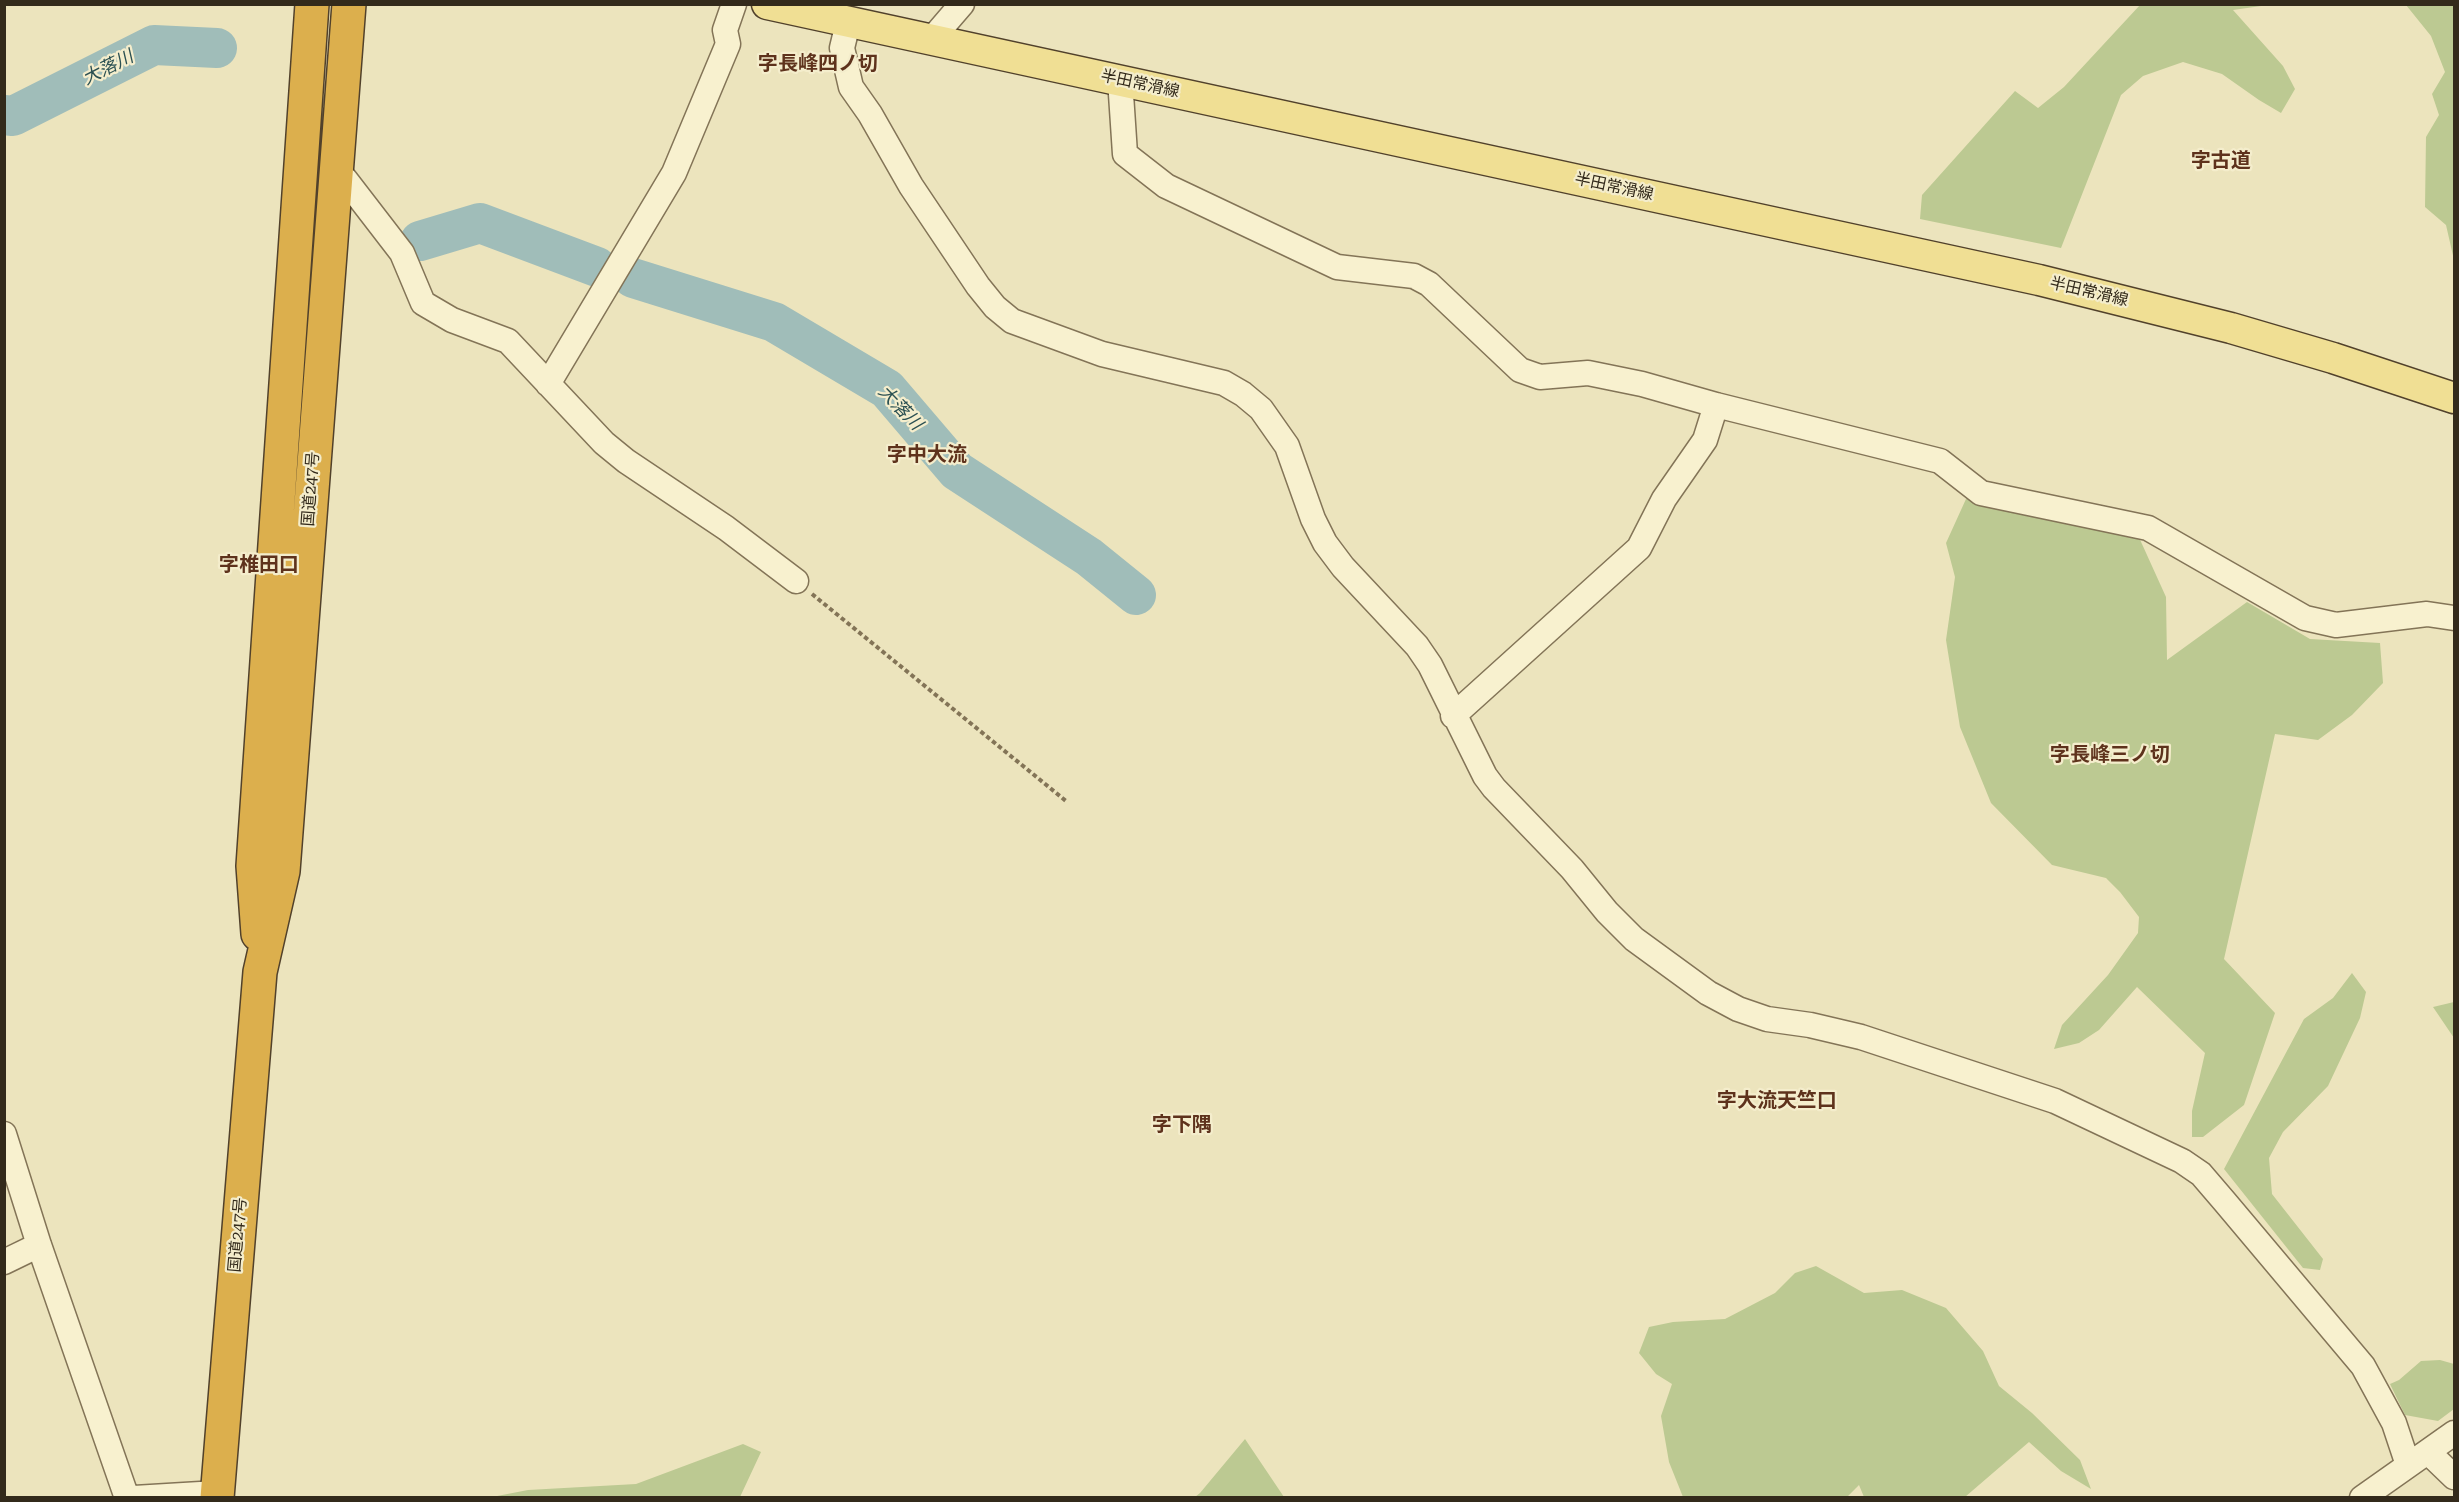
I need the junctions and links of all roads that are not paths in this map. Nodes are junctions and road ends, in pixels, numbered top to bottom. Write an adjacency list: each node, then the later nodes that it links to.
1 (312, 4): 16 (highway, 国道247号)
2 (349, 4): 9 (highway, 国道247号)
3 (734, 4): 10 (street)
4 (767, 4): 6 (main road, 半田常滑線)
5 (962, 4): 7 (street)
6 (848, 23): 7 (main road, 半田常滑線); 15 (street)
7 (931, 40): 8 (main road, 半田常滑線)
8 (1120, 79): 11 (main road, 半田常滑線); 12 (street)
9 (334, 176): 10 (street); 16 (highway, 国道247号)
10 (548, 384): 13 (street)
11 (2454, 398)
12 (1716, 405): 14 (street); 15 (street)
13 (795, 580)
14 (2454, 618)
15 (1453, 716): 21 (street)
16 (260, 972): 23 (highway, 国道247号)
17 (4, 1134): 18 (street)
18 (39, 1245): 19 (street); 24 (street)
19 (4, 1262)
20 (2454, 1433): 21 (street)
21 (2418, 1459): 22 (street); 26 (street)
22 (2454, 1477)
23 (217, 1495): 25 (street)
24 (127, 1497)
25 (134, 1497)
26 (2362, 1497)

